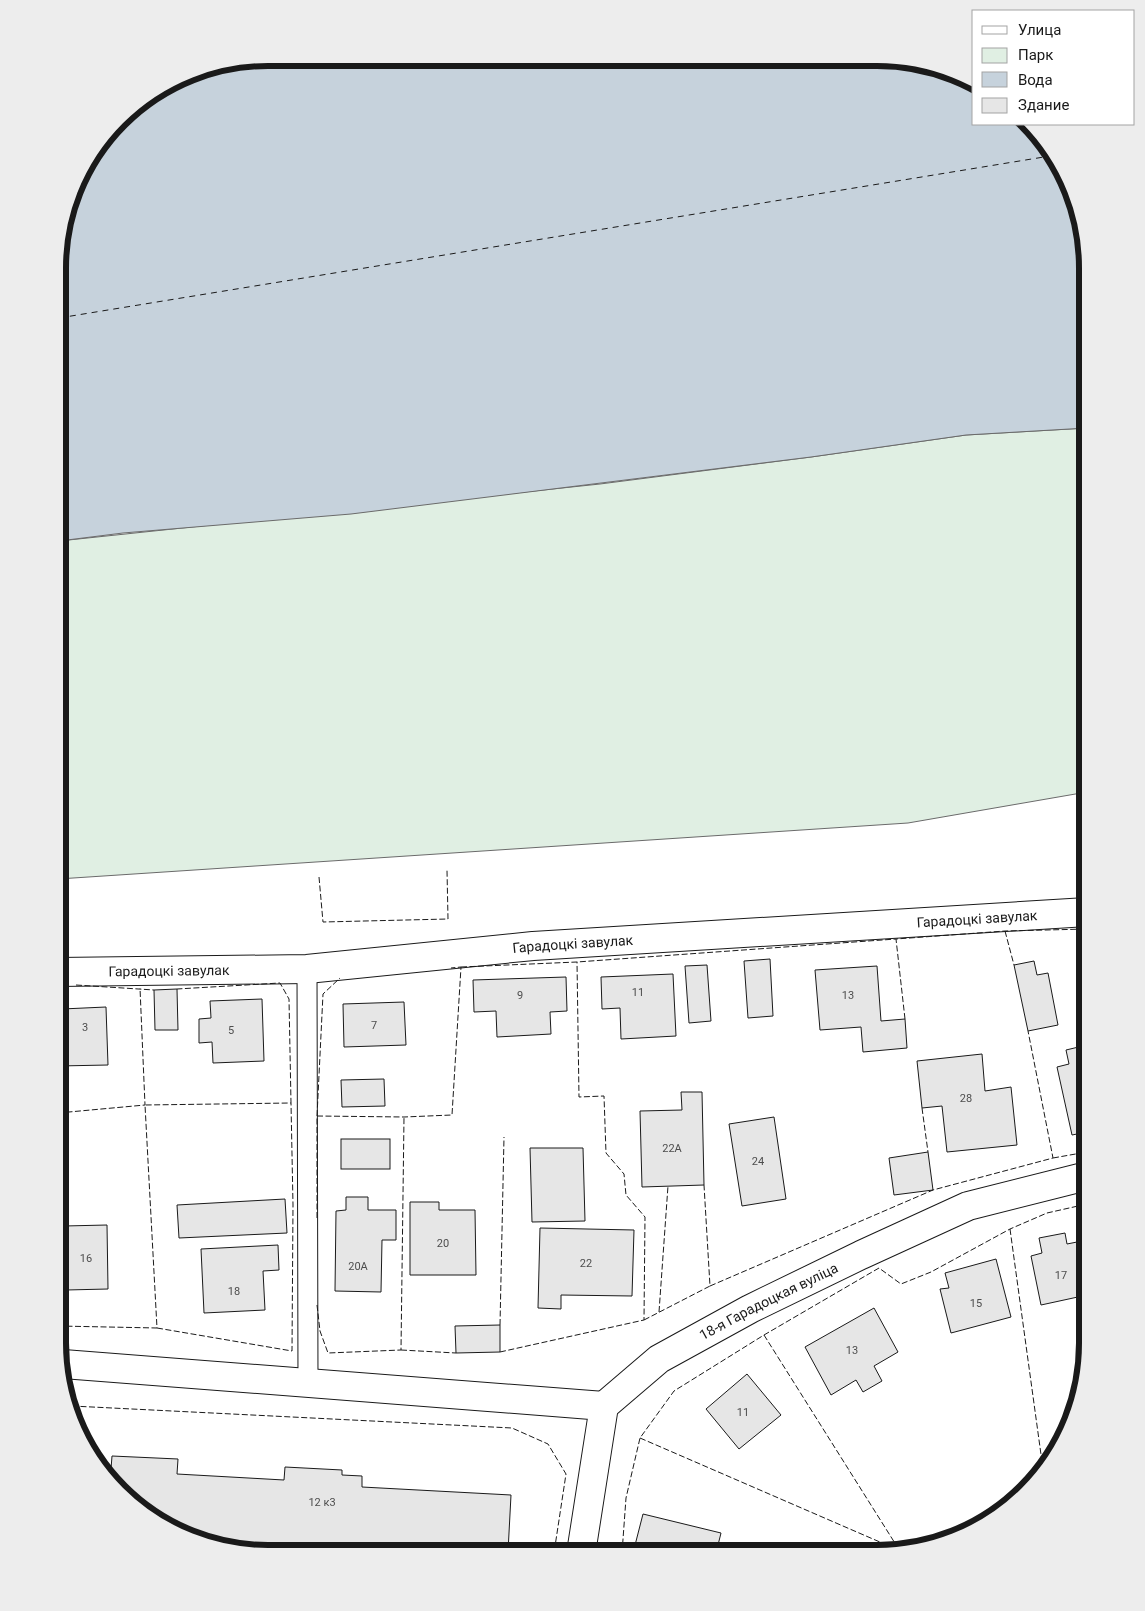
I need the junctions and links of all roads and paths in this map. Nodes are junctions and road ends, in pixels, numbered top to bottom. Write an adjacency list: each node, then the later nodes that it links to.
1 (1079, 912): 2 (street, Гарадоцкі завулак)
2 (307, 969): 3 (street, Гарадоцкі завулак); 6 (lane)
3 (66, 972)
4 (1079, 1178): 7 (street, 18-я Гарадоцкая вуліца)
5 (68, 1364): 6 (street)
6 (308, 1383): 7 (street)
7 (604, 1406): 8 (street)
8 (582, 1545)

